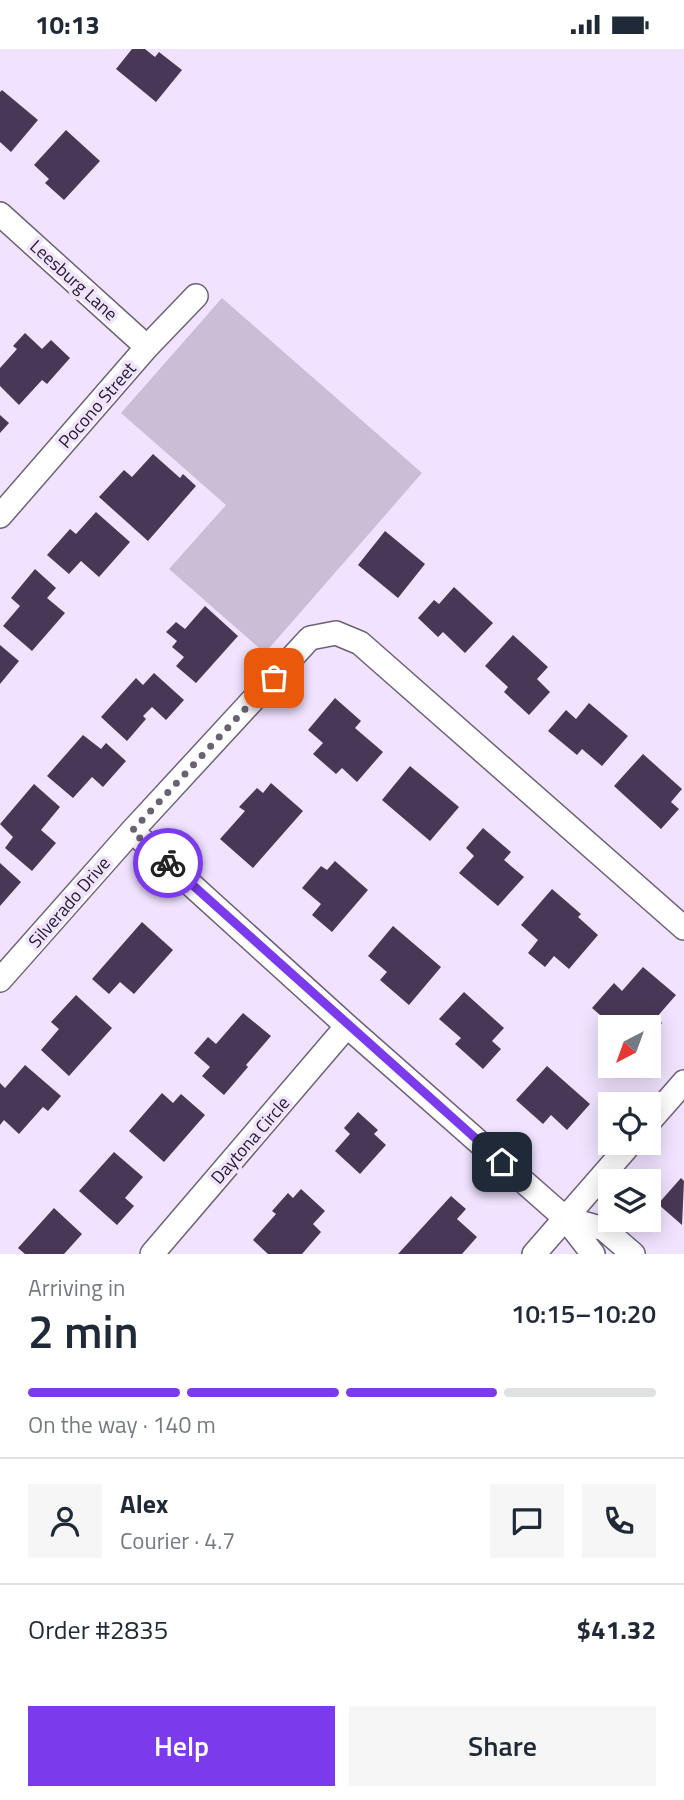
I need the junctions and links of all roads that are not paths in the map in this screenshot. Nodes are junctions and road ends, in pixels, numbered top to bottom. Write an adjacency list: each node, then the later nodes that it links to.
1 (0, 213): 3 (street, Leesburg Lane)
2 (196, 296): 3 (street, Pocono Street)
3 (147, 347): 4 (street, Pocono Street)
4 (0, 516)
5 (132, 831): 6 (street, Silverado Drive); 7 (street, Silverado Drive); 8 (street)
6 (684, 928)
7 (0, 980)
8 (347, 1026): 12 (street); 13 (street, Daytona Circle)
9 (684, 1082): 10 (street)
10 (661, 1108)
11 (620, 1155): 12 (street)
12 (565, 1218): 14 (street); 15 (street); 16 (street)
13 (152, 1254)
14 (534, 1254)
15 (593, 1254)
16 (633, 1254)

